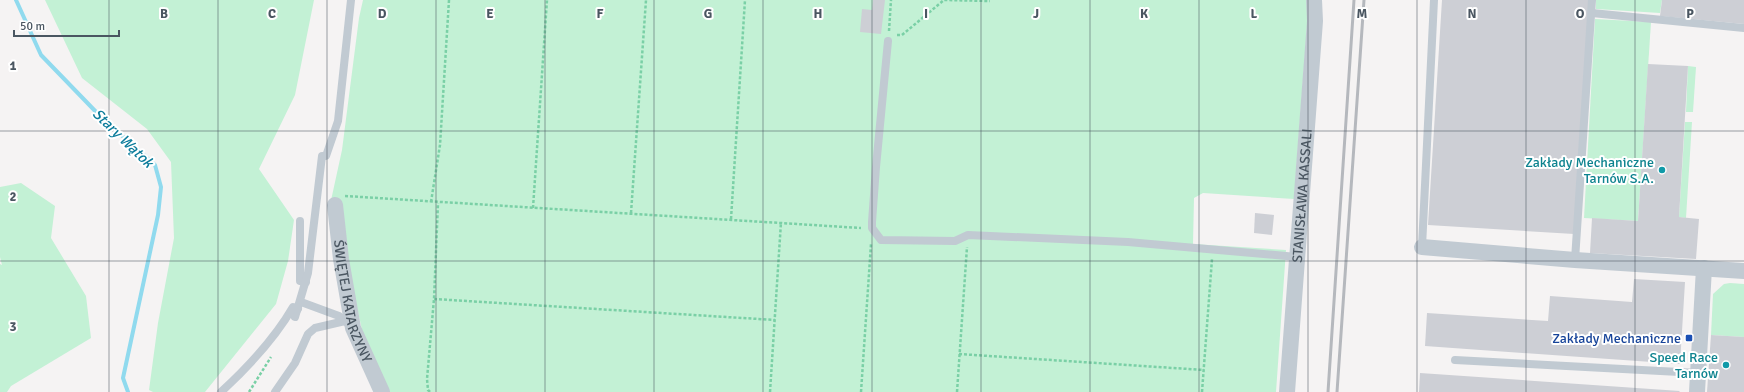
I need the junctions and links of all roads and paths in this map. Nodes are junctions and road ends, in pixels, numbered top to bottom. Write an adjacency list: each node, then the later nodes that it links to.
1 (351, 0): 15 (lane)
2 (449, 0): 16 (path)
3 (547, 0): 19 (path)
4 (646, 0): 20 (path)
5 (745, 0): 21 (path)
6 (891, 0): 13 (path)
7 (1314, 0): 28 (street, STANISŁAWA KASSALI)
8 (1434, 0): 26 (lane)
9 (1592, 0): 11 (lane)
10 (990, 1): 13 (path)
11 (1592, 13): 12 (lane); 29 (lane)
12 (1744, 28)
13 (888, 39): 24 (lane)
14 (323, 145): 15 (lane)
15 (322, 156): 32 (lane)
16 (431, 202): 17 (path); 18 (path)
17 (438, 203): 19 (path); 33 (path)
18 (335, 206): 36 (street, ŚWIĘTEJ KATARZYNY)
19 (533, 208): 20 (path)
20 (631, 213): 21 (path)
21 (731, 218): 23 (path)
22 (300, 221): 32 (lane)
23 (781, 222): 24 (path); 35 (path)
24 (868, 228): 25 (lane); 46 (path)
25 (968, 235): 27 (lane); 37 (path)
26 (1422, 247): 29 (street)
27 (1212, 249): 28 (lane); 39 (path)
28 (1297, 257): 49 (street, STANISŁAWA KASSALI)
29 (1575, 260): 30 (street)
30 (1704, 268): 31 (street); 40 (street)
31 (1744, 271)
32 (306, 282): 34 (lane)
33 (434, 299): 35 (path); 44 (path)
34 (298, 310): 36 (lane); 41 (lane)
35 (775, 320): 45 (path)
36 (349, 325): 42 (lane); 43 (street, ŚWIĘTEJ KATARZYNY)
37 (959, 354): 39 (path); 47 (path)
38 (1455, 360): 40 (lane)
39 (1204, 370): 48 (path)
40 (1698, 373): 50 (street)
41 (220, 392)
42 (275, 392)
43 (382, 392)
44 (430, 392)
45 (770, 392)
46 (862, 392)
47 (957, 392)
48 (1202, 392)
49 (1287, 392)
50 (1696, 392)

